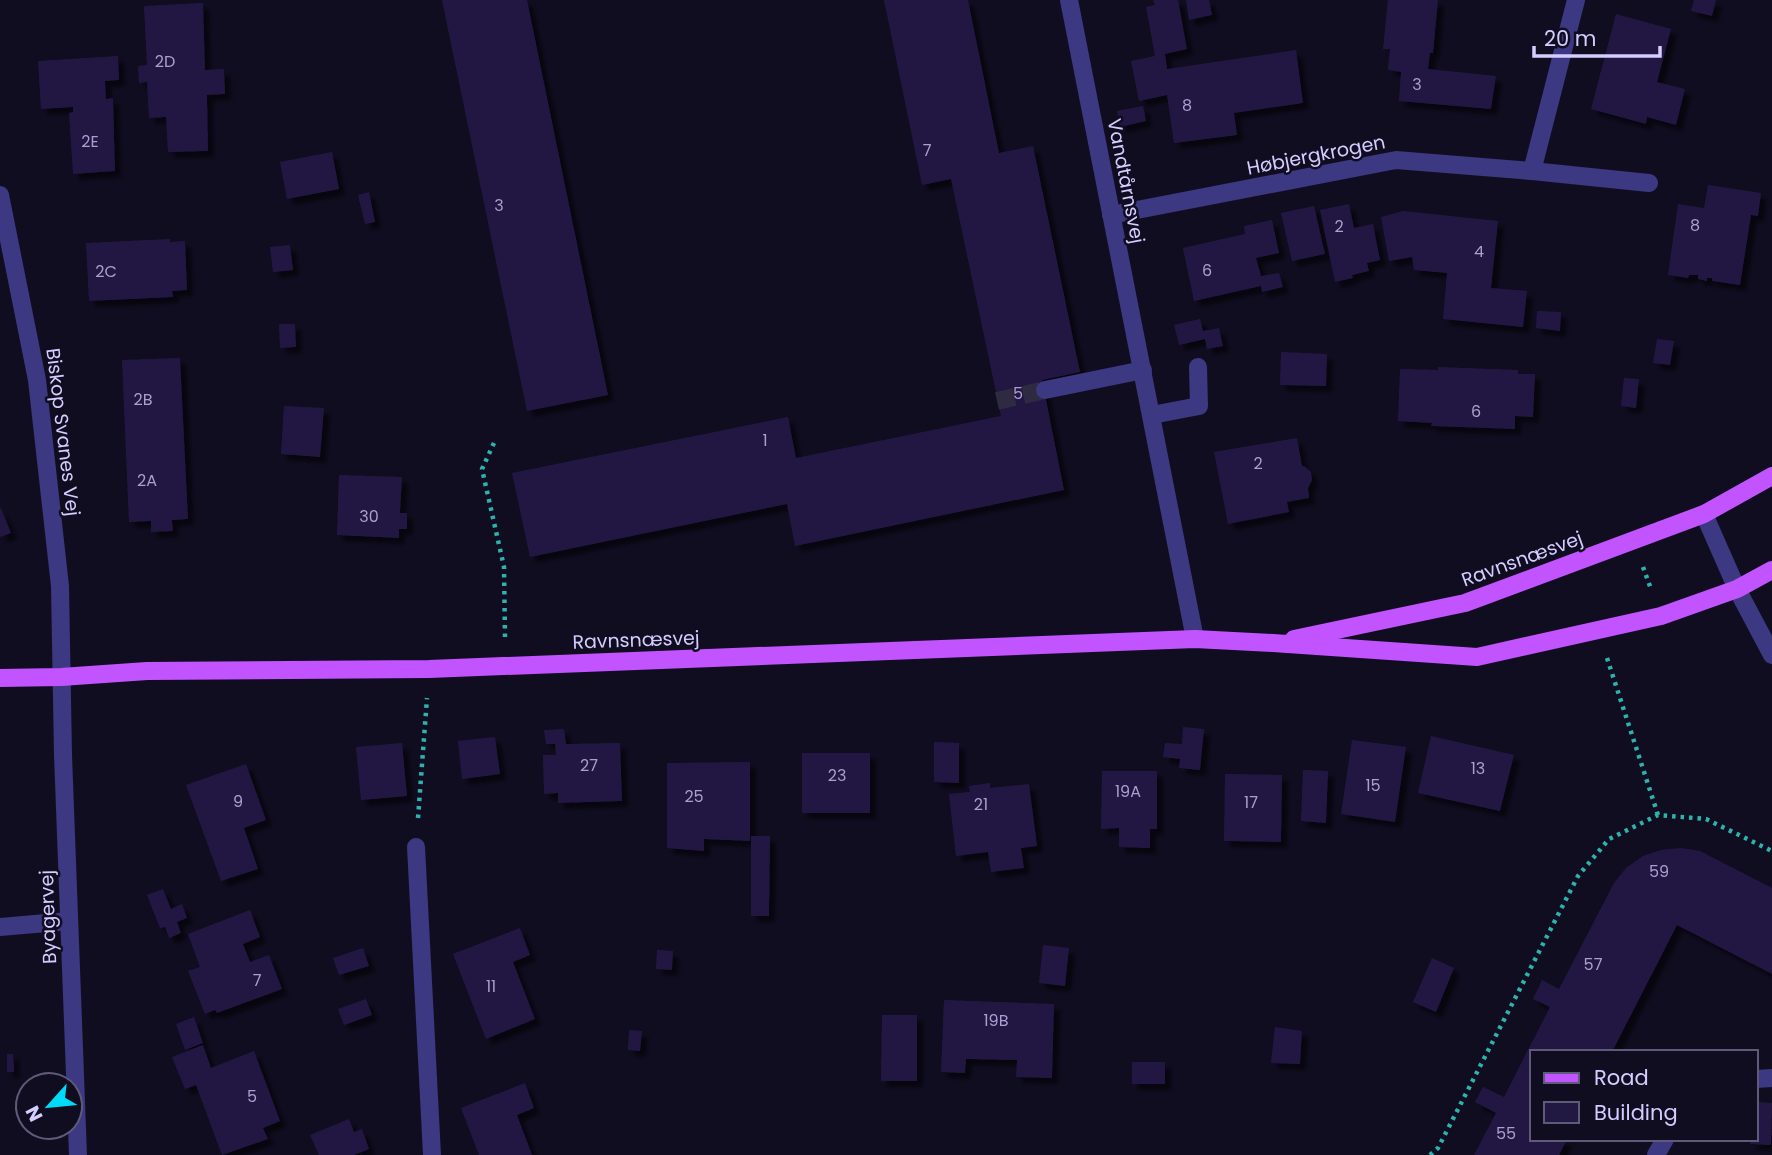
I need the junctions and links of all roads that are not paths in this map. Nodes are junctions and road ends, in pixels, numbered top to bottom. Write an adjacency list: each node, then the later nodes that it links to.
1 (1069, 0): 6 (street, Vandtårnsvej)
2 (1576, 0): 3 (street)
3 (1532, 171): 4 (street, Høbjergkrogen); 6 (street, Høbjergkrogen)
4 (1648, 183)
5 (0, 195): 18 (street, Biskop Svanes Vej)
6 (1111, 215): 8 (street, Vandtårnsvej)
7 (1198, 367): 10 (street)
8 (1143, 370): 9 (street); 10 (street, Vandtårnsvej)
9 (1045, 390)
10 (1152, 415): 15 (street, Vandtårnsvej)
11 (1772, 476): 12 (main road, Ravnsnæsvej)
12 (1704, 514): 14 (street); 16 (main road, Ravnsnæsvej)
13 (1772, 570): 14 (main road, Ravnsnæsvej)
14 (1737, 589): 16 (main road, Ravnsnæsvej); 17 (street)
15 (1195, 639): 16 (main road, Ravnsnæsvej); 18 (main road, Ravnsnæsvej)
16 (1273, 643)
17 (1772, 655)
18 (61, 677): 19 (main road, Ravnsnæsvej); 21 (street, Byagervej)
19 (0, 678)
20 (416, 847): 24 (street)
21 (69, 920): 22 (street); 23 (street, Byagervej)
22 (0, 927)
23 (78, 1155)
24 (432, 1155)

